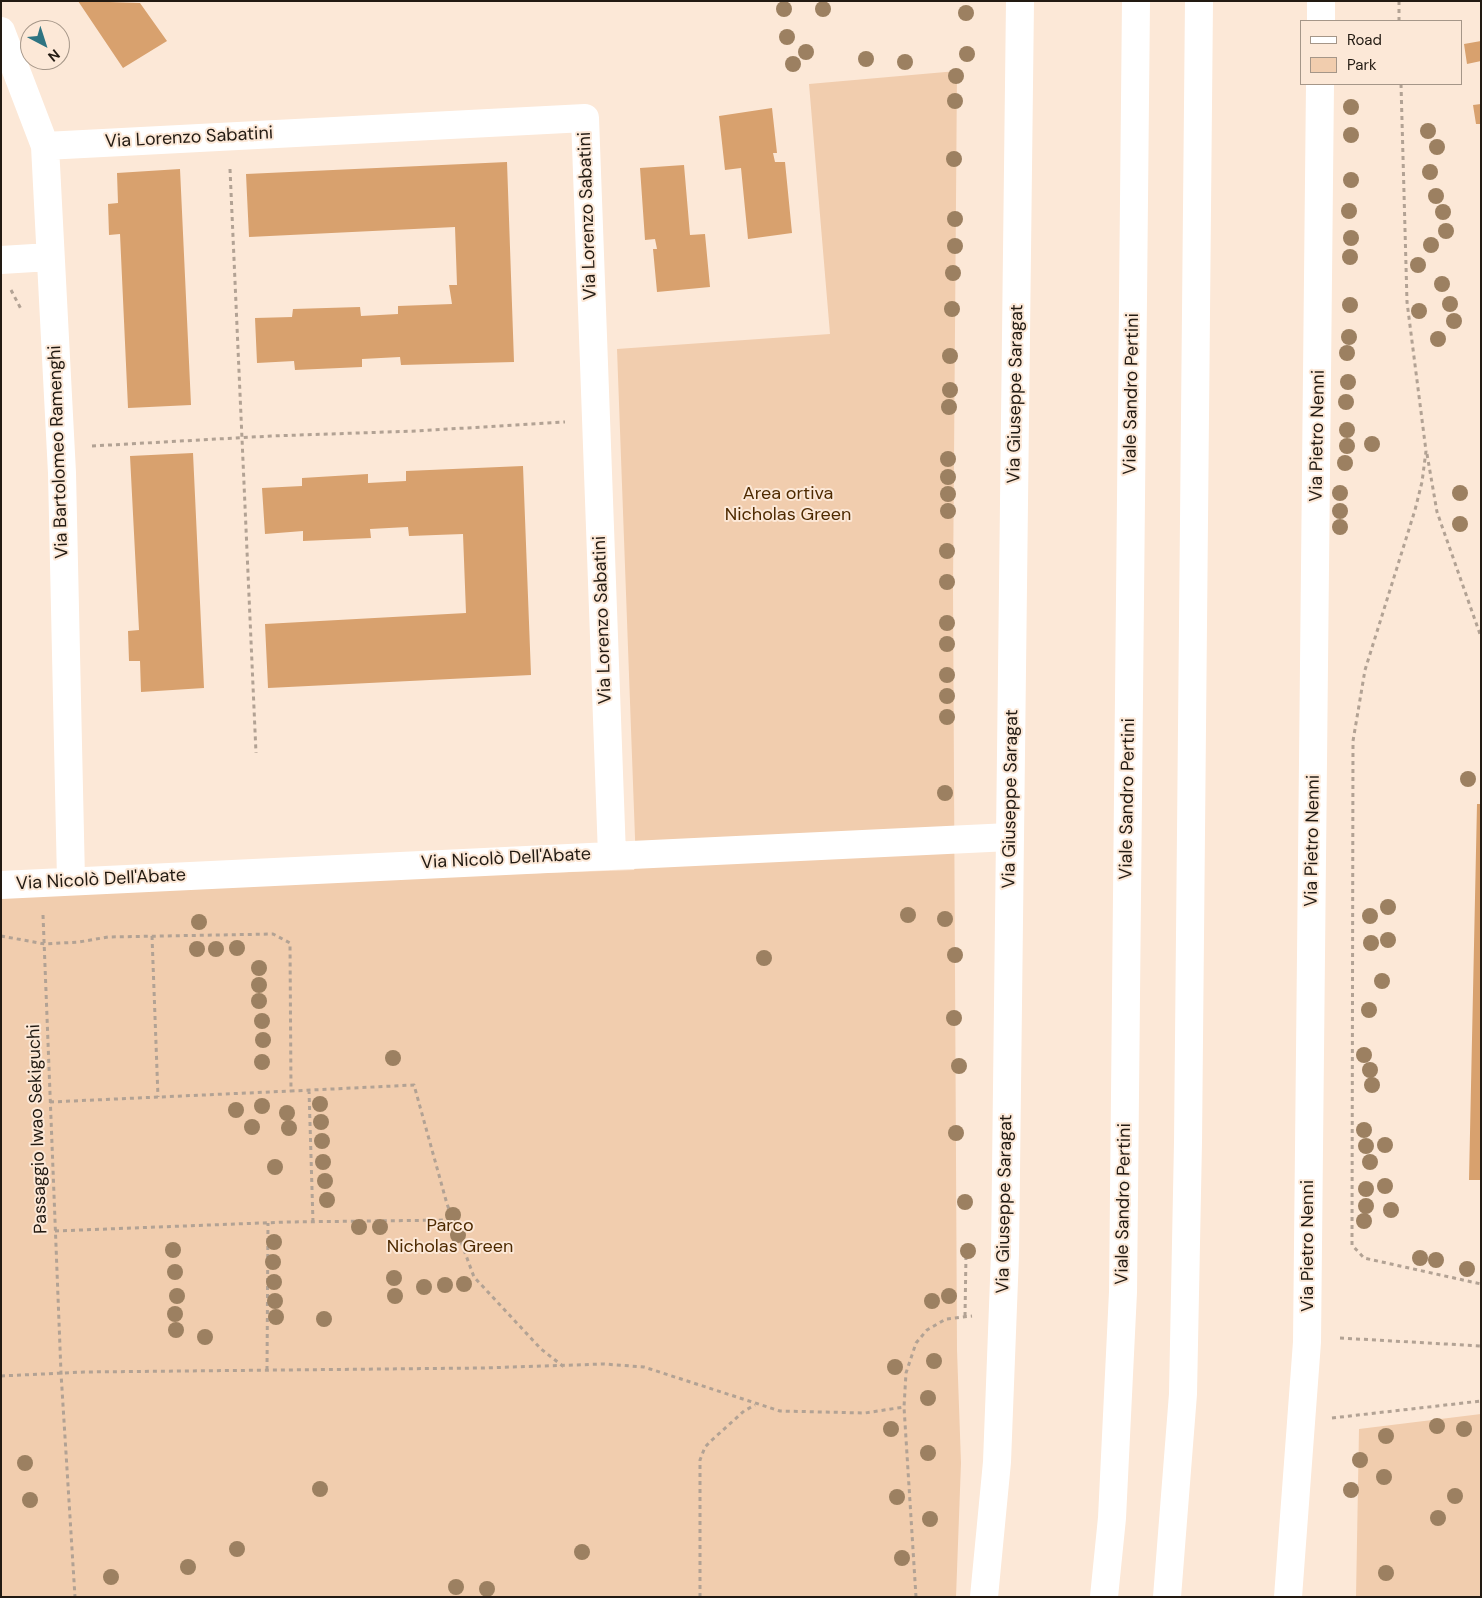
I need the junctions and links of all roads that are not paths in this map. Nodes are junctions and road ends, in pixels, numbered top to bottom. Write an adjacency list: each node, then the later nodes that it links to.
1 (1020, 1): 11 (main road, Via Giuseppe Saragat)
2 (1136, 1): 16 (main road, Viale Sandro Pertini)
3 (1199, 1): 17 (main road)
4 (1321, 1): 5 (main road)
5 (1321, 20)
6 (1, 31): 8 (main road, Via Bartolomeo Ramenghi)
7 (1320, 85): 18 (main road, Via Pietro Nenni)
8 (45, 146): 9 (main road, Via Bartolomeo Ramenghi); 12 (main road, Via Lorenzo Sabatini)
9 (50, 257): 10 (main road); 13 (main road, Via Bartolomeo Ramenghi)
10 (1, 260)
11 (1010, 837): 12 (main road, Via Nicolò Dell'Abate); 15 (main road, Via Giuseppe Saragat)
12 (612, 854): 13 (main road, Via Nicolò Dell'Abate)
13 (71, 880): 14 (main road, Via Nicolò Dell'Abate)
14 (1, 885)
15 (984, 1597)
16 (1104, 1597)
17 (1167, 1597)
18 (1288, 1597)

